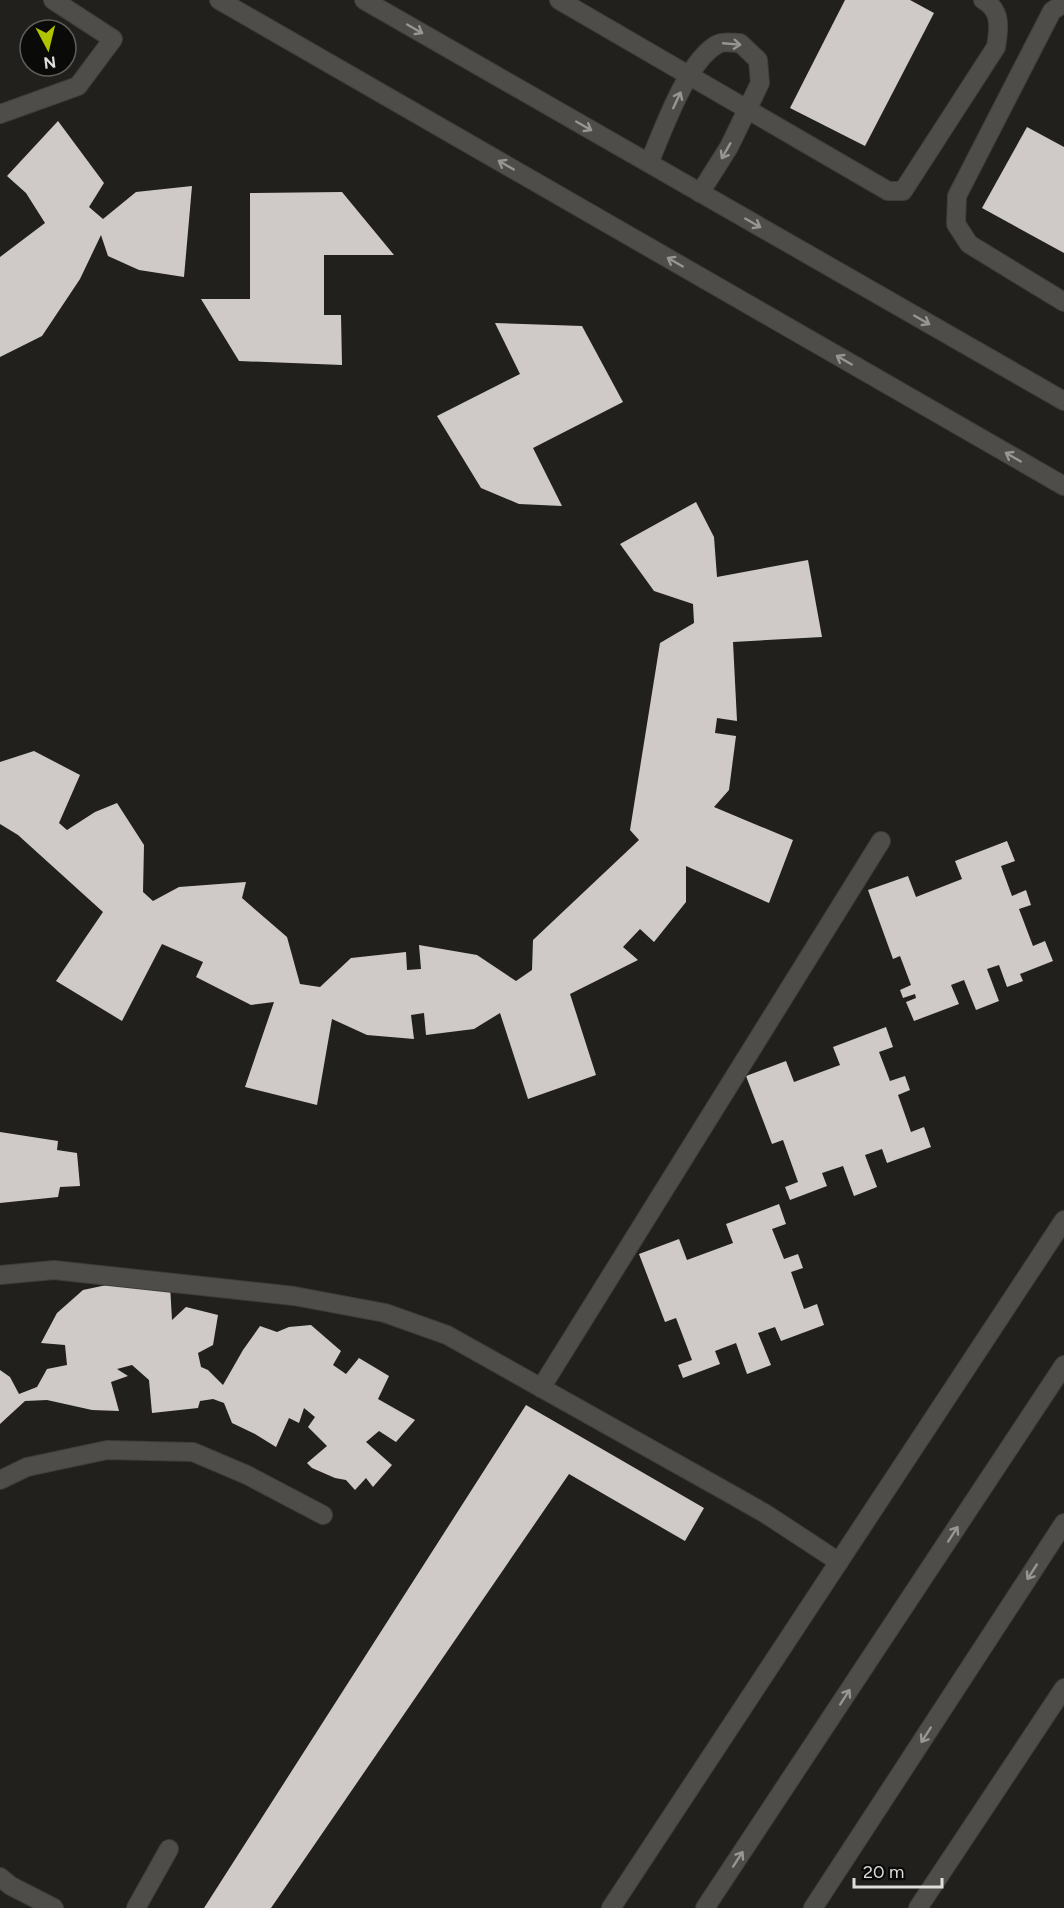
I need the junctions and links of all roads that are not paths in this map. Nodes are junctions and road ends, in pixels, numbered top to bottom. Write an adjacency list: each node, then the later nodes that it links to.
1 (52, 0): 10 (street)
2 (219, 0): 15 (street, one-way to 2)
3 (364, 0): 7 (street)
4 (559, 0): 8 (street)
5 (983, 0): 9 (street)
6 (1064, 3): 13 (street)
7 (389, 6): 11 (street, one-way to 11)
8 (688, 75): 9 (street); 9 (street, one-way to 9); 11 (street, one-way to 8)
9 (748, 108): 12 (street, one-way to 12)
10 (0, 114)
11 (649, 163): 12 (street)
12 (700, 193): 14 (street, one-way to 14)
13 (1064, 302)
14 (1064, 401)
15 (1064, 486)
16 (881, 840): 20 (street)
17 (1064, 1220): 24 (street)
18 (0, 1275): 20 (street)
19 (1064, 1365): 31 (street, one-way to 19)
20 (541, 1388): 24 (street)
21 (0, 1480): 22 (street)
22 (323, 1515)
23 (1064, 1523): 32 (street, one-way to 32)
24 (839, 1562): 30 (street)
25 (1064, 1688): 33 (street)
26 (169, 1849): 29 (street)
27 (0, 1877): 28 (street)
28 (54, 1908)
29 (136, 1908)
30 (611, 1908)
31 (705, 1908)
32 (813, 1908)
33 (918, 1908)

